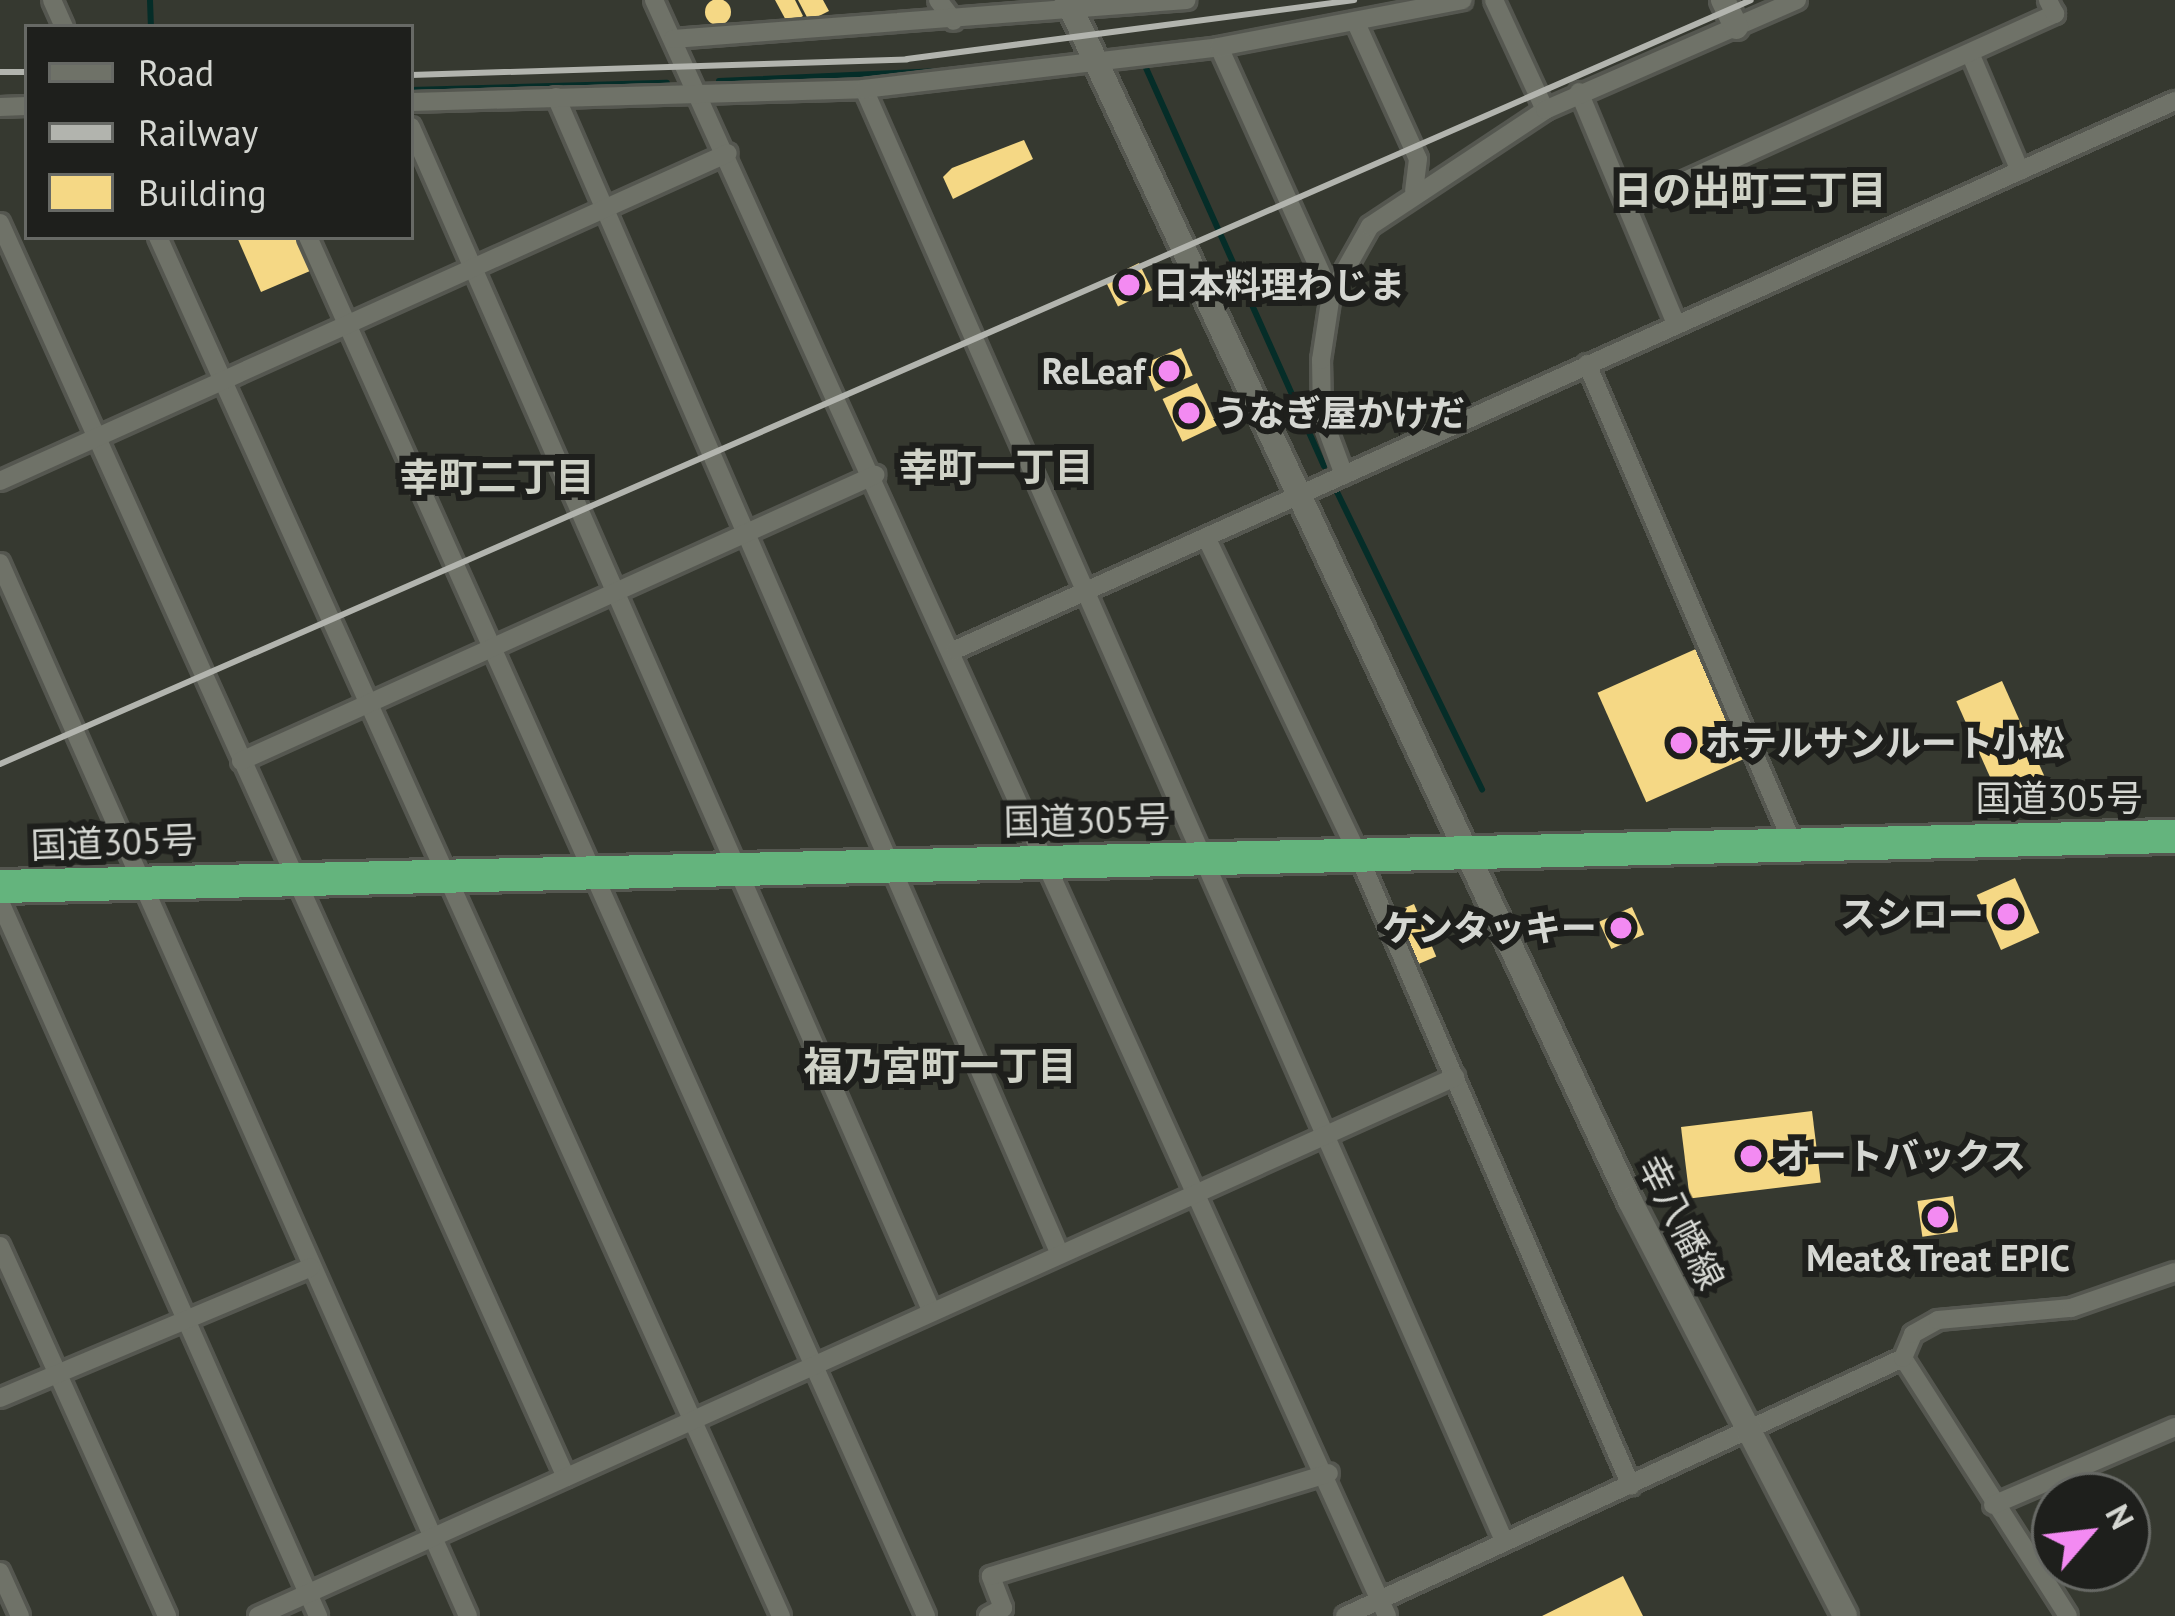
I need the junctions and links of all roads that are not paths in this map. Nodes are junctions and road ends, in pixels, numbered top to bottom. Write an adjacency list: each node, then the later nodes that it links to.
1 (654, 0): 13 (street)
2 (938, 0): 10 (street)
3 (1187, 0): 9 (street)
4 (1462, 0): 11 (street)
5 (1494, 0): 23 (street)
6 (1723, 0): 12 (street)
7 (1797, 0): 12 (street)
8 (2048, 0): 15 (street)
9 (1070, 7): 10 (street); 16 (street, 幸八幡線)
10 (954, 21): 13 (street)
11 (1356, 23): 14 (street); 27 (street)
12 (1736, 27): 18 (street)
13 (673, 40): 19 (street)
14 (1219, 46): 16 (street); 34 (street)
15 (1970, 53): 26 (street); 28 (street)
16 (1096, 64): 17 (street); 43 (street, 幸八幡線)
17 (865, 89): 19 (street); 48 (street)
18 (1579, 92): 23 (street); 28 (street)
19 (699, 93): 20 (street); 25 (street)
20 (556, 97): 22 (street); 29 (street)
21 (2175, 101): 26 (street)
22 (414, 102)
23 (1545, 110): 27 (street)
24 (414, 134): 33 (street)
25 (728, 153): 29 (street); 40 (street)
26 (2020, 171): 35 (street)
27 (1414, 191): 34 (street)
28 (1628, 207): 35 (street)
29 (597, 212): 33 (street); 44 (street)
30 (0, 223): 39 (street)
31 (159, 240): 38 (street)
32 (309, 240): 36 (street)
33 (472, 268): 36 (street); 47 (street)
34 (1331, 295): 41 (street)
35 (1676, 324): 37 (street)
36 (346, 326): 38 (street); 49 (street)
37 (1587, 364): 41 (street); 54 (street)
38 (221, 380): 39 (street); 51 (street)
39 (96, 436): 42 (street); 52 (street)
40 (875, 475): 44 (street); 50 (street)
41 (1344, 475): 43 (street)
42 (0, 481)
43 (1296, 496): 45 (street); 55 (street, 幸八幡線)
44 (739, 530): 47 (street); 59 (street)
45 (1206, 536): 48 (street); 57 (street)
46 (0, 563): 64 (street)
47 (615, 588): 49 (street); 60 (street)
48 (1085, 591): 50 (street); 56 (street)
49 (488, 643): 51 (street); 61 (street)
50 (955, 650): 58 (street)
51 (365, 703): 52 (street); 62 (street)
52 (241, 761): 63 (street)
53 (2175, 836): 54 (highway, 国道305号)
54 (1792, 842): 55 (highway, 国道305号)
55 (1471, 852): 57 (highway, 国道305号); 82 (street, 幸八幡線)
56 (1210, 857): 57 (highway, 国道305号); 58 (highway, 国道305号); 68 (street)
57 (1360, 857): 67 (street)
58 (1047, 860): 59 (highway, 国道305号); 69 (street)
59 (888, 863): 60 (highway, 国道305号); 71 (street)
60 (738, 866): 61 (highway, 国道305号); 74 (street)
61 (589, 870): 62 (highway, 国道305号); 77 (street)
62 (442, 874): 63 (highway, 国道305号); 80 (street)
63 (293, 877): 64 (highway, 国道305号); 84 (street)
64 (138, 878): 65 (highway, 国道305号); 72 (street)
65 (0, 886)
66 (0, 902): 75 (street)
67 (1455, 1077): 68 (street); 85 (street)
68 (1328, 1130): 69 (street); 88 (street)
69 (1191, 1191): 71 (street); 83 (street)
70 (0, 1246): 78 (street)
71 (1059, 1252): 74 (street)
72 (311, 1267): 75 (street); 87 (street)
73 (2175, 1273): 76 (street)
74 (932, 1310): 77 (street)
75 (183, 1318): 78 (street); 90 (street)
76 (1903, 1358): 82 (street); 86 (street)
77 (812, 1365): 80 (street); 98 (street)
78 (57, 1373): 79 (street); 93 (street)
79 (0, 1398)
80 (693, 1419): 84 (street); 97 (street)
81 (2175, 1427): 86 (street)
82 (1750, 1434): 85 (street); 101 (street, 幸八幡線)
83 (1329, 1473): 91 (street); 99 (street)
84 (566, 1477): 87 (street)
85 (1631, 1486): 88 (street)
86 (1993, 1505): 102 (street)
87 (434, 1540): 90 (street); 96 (street)
88 (1504, 1541): 91 (street)
89 (0, 1572): 92 (street)
90 (308, 1594): 94 (street); 95 (street)
91 (1384, 1608): 100 (street)
92 (20, 1616)
93 (167, 1616)
94 (258, 1616)
95 (318, 1616)
96 (468, 1616)
97 (781, 1616)
98 (926, 1616)
99 (988, 1616)
100 (1345, 1616)
101 (1845, 1616)
102 (2068, 1616)

